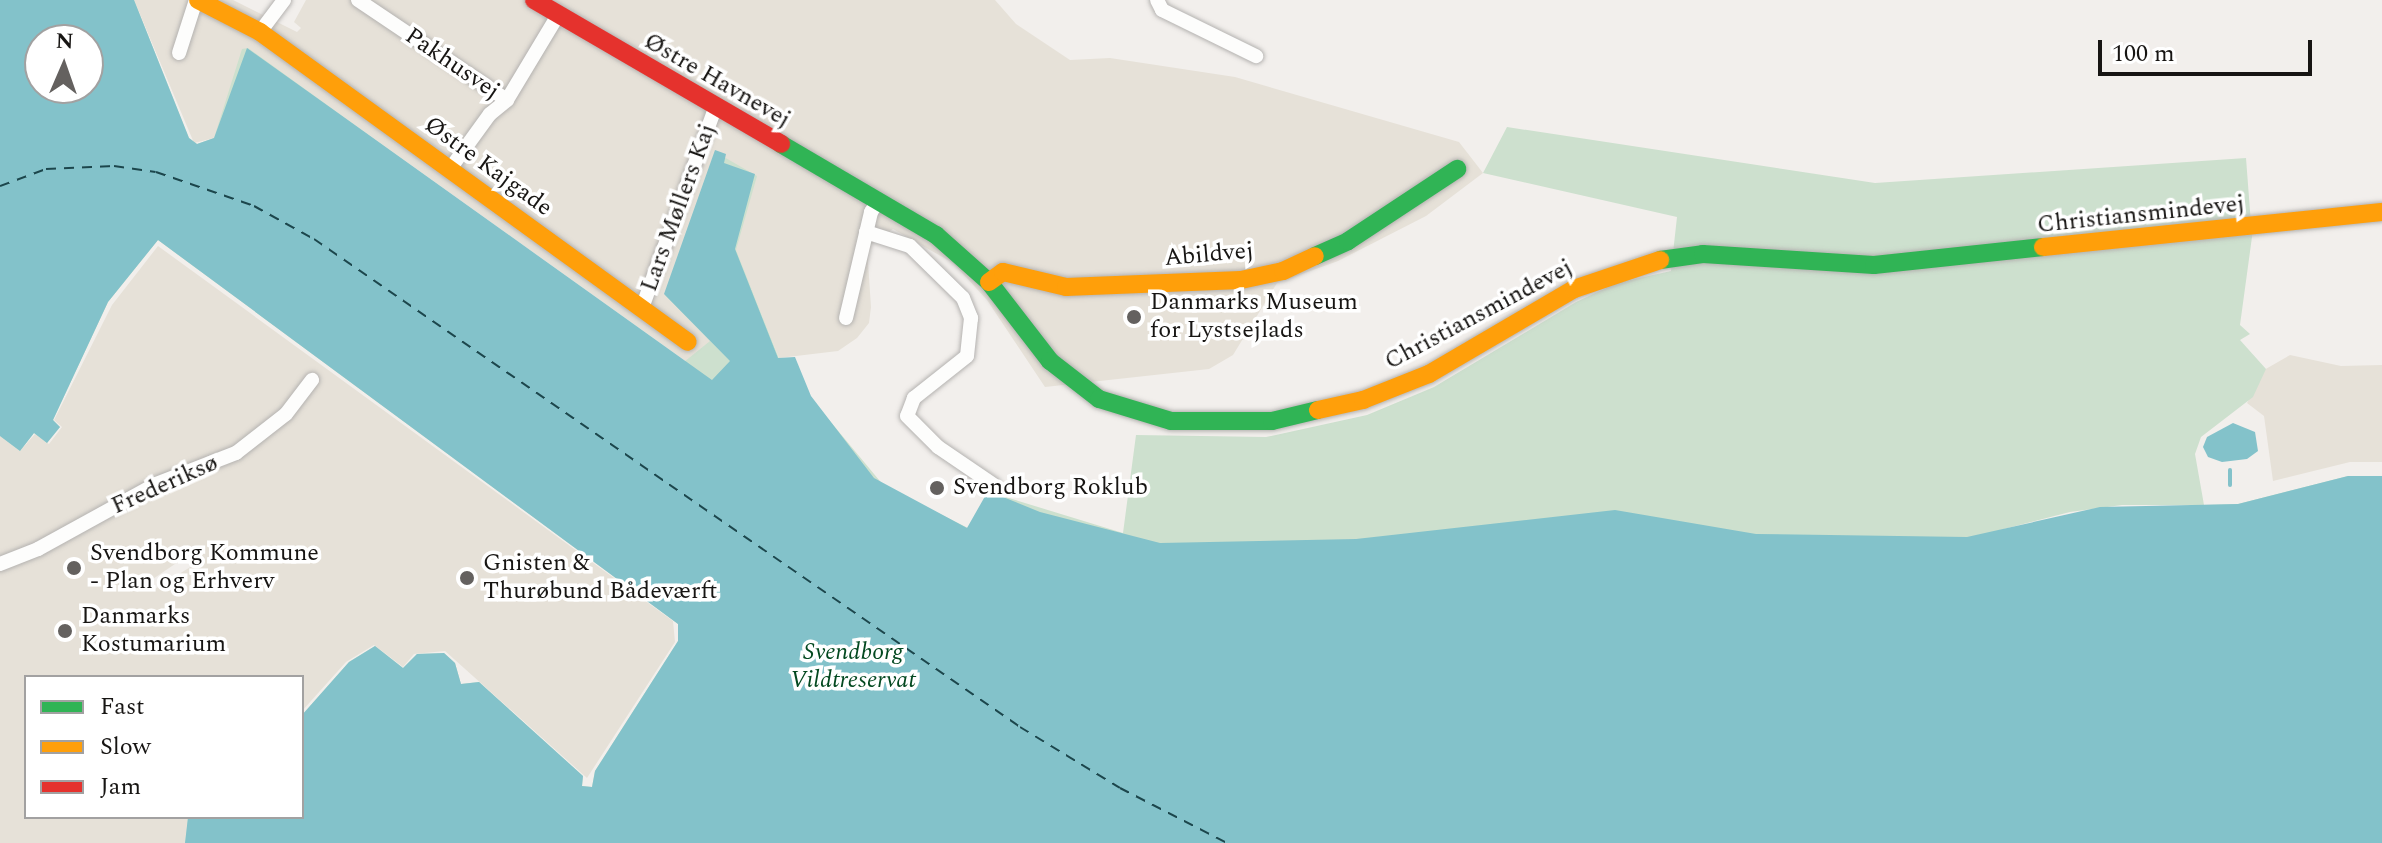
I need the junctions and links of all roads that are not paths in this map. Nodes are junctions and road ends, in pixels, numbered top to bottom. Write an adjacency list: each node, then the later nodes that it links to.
1 (197, 0): 7 (street, Østre Kajgade); 8 (street)
2 (284, 0): 7 (street)
3 (358, 0): 10 (street, Pakhusvej)
4 (534, 0): 6 (street, Østre Havnevej)
5 (1157, 0): 9 (street)
6 (558, 15): 10 (street); 11 (street, Østre Havnevej)
7 (260, 32): 12 (street, Østre Kajgade)
8 (179, 53)
9 (1256, 56)
10 (507, 100): 12 (street)
11 (715, 109): 14 (street, Østre Havnevej); 18 (street, Lars Møllers Kaj)
12 (450, 169): 18 (street, Østre Kajgade)
13 (1457, 169): 17 (street, Abildvej)
14 (879, 200): 16 (street); 17 (street, Østre Havnevej)
15 (2382, 212): 17 (street, Christiansmindevej)
16 (866, 232): 19 (street); 22 (street)
17 (989, 282)
18 (642, 308): 20 (street, Østre Kajgade)
19 (846, 318)
20 (688, 342)
21 (312, 380): 23 (street, Frederiksø)
22 (994, 485)
23 (0, 564)

